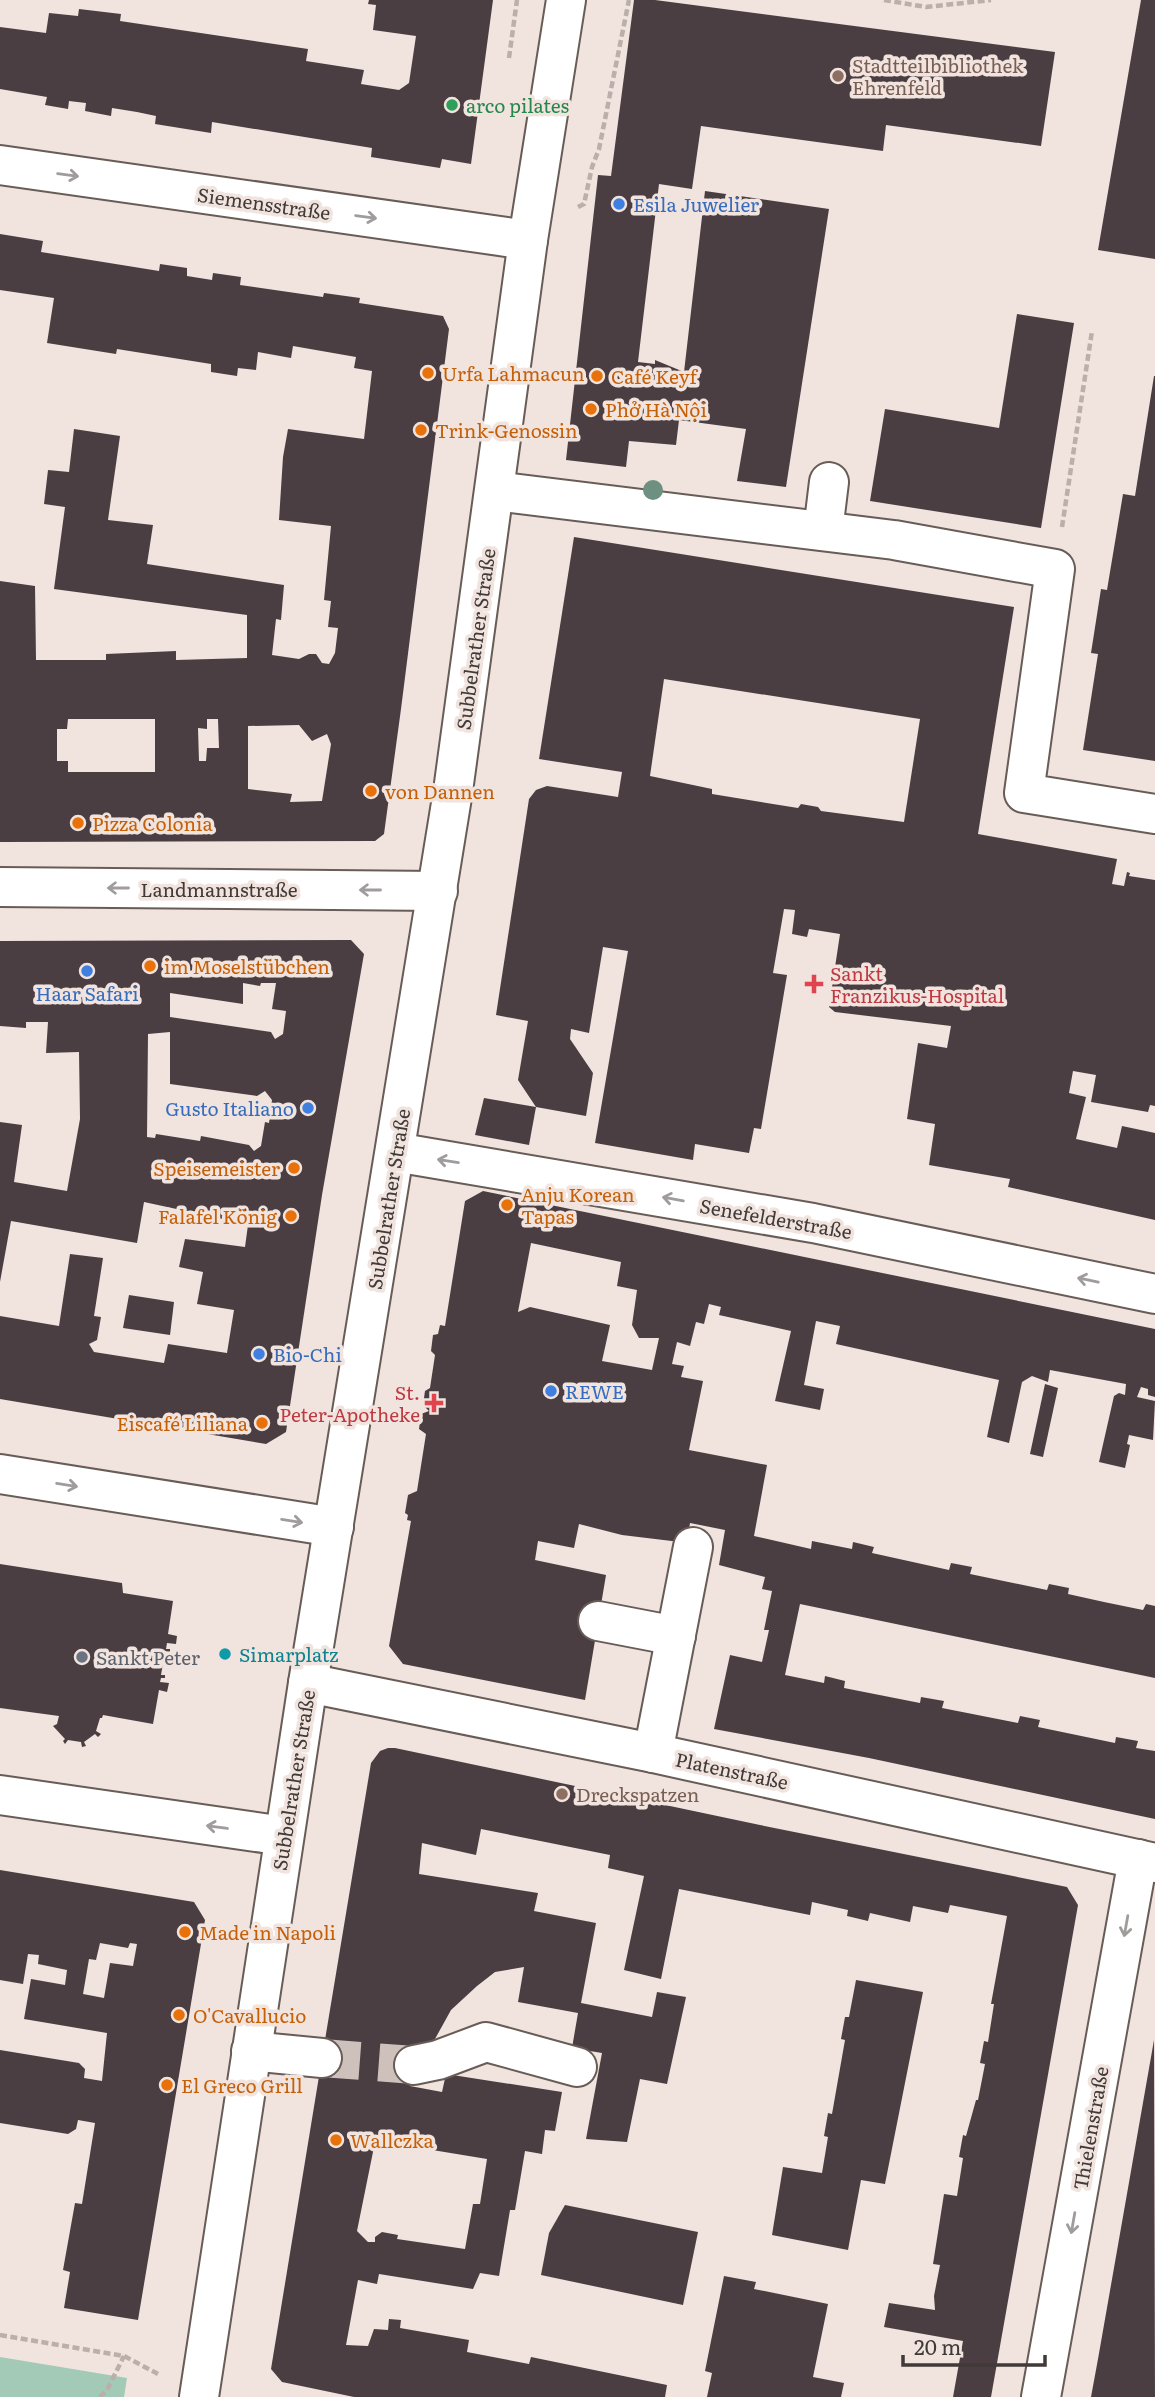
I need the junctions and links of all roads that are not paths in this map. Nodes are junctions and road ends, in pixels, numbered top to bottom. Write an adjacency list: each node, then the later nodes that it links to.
1 (566, 0): 3 (street, Subbelrather Straße)
2 (0, 165): 3 (street, Siemensstraße, one-way to 3)
3 (528, 240): 5 (street, Subbelrather Straße)
4 (829, 482): 6 (street)
5 (495, 491): 6 (street); 9 (street, Subbelrather Straße)
6 (823, 531): 7 (street)
7 (1155, 814)
8 (0, 887): 9 (street, Landmannstraße, one-way to 8)
9 (438, 891): 10 (street, Subbelrather Straße)
10 (395, 1152): 11 (street, Senefelderstraße, one-way to 10); 13 (street, Subbelrather Straße)
11 (1155, 1294)
12 (0, 1474): 13 (street, one-way to 13)
13 (334, 1527): 17 (street, Subbelrather Straße)
14 (693, 1547): 16 (street)
15 (596, 1633): 16 (street)
16 (674, 1648): 18 (street)
17 (308, 1683): 18 (street, Platenstraße); 20 (street, Subbelrather Straße)
18 (653, 1753): 21 (street, Platenstraße)
19 (0, 1795): 20 (street, one-way to 19)
20 (284, 1836): 22 (street, Subbelrather Straße)
21 (1147, 1861): 27 (street, Thielenstraße, one-way to 27)
22 (251, 2051): 23 (street); 26 (street, Subbelrather Straße)
23 (322, 2059)
24 (414, 2065): 25 (street)
25 (577, 2067)
26 (201, 2397)
27 (1041, 2397)

